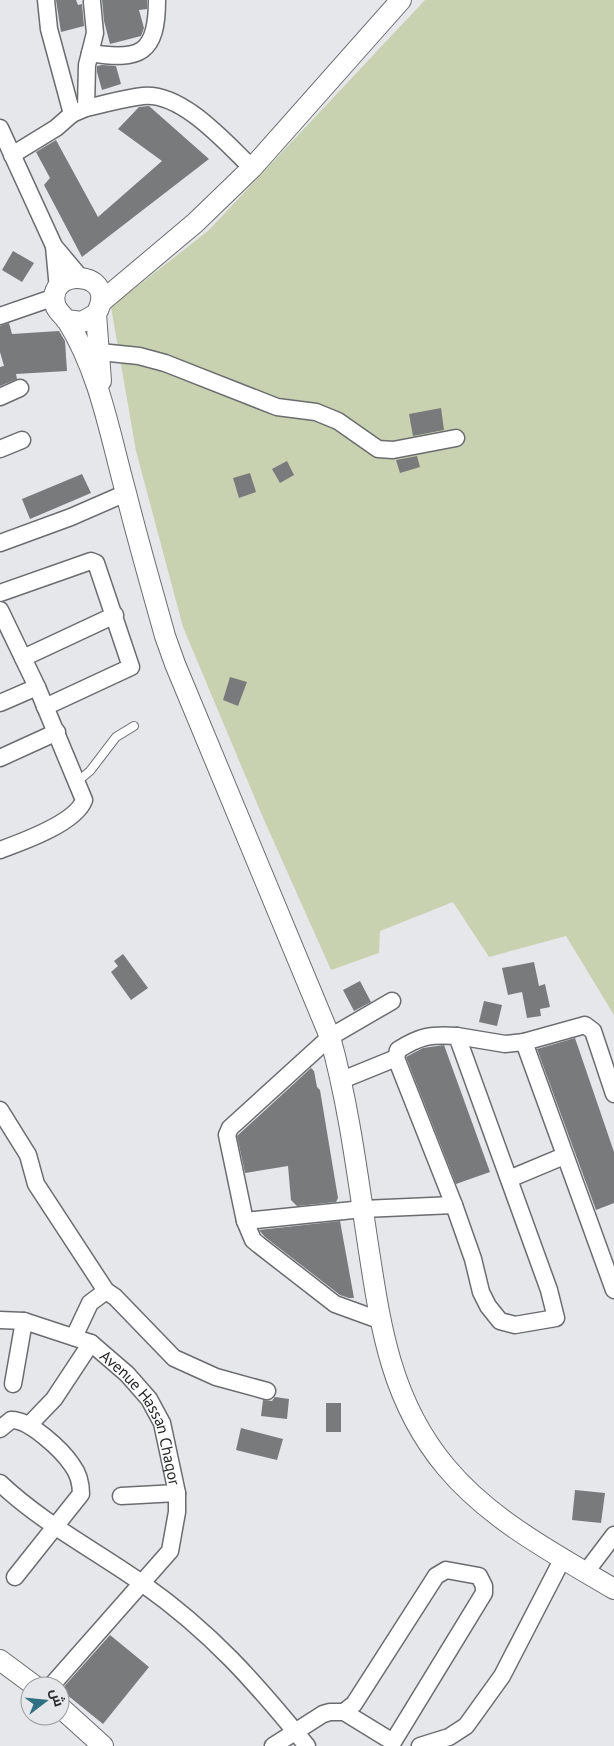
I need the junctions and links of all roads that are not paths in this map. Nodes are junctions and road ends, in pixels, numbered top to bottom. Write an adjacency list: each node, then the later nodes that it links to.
1 (46, 0): 6 (street)
2 (157, 0): 5 (street)
3 (401, 0): 9 (street)
4 (92, 2): 5 (street)
5 (90, 53): 6 (street)
6 (79, 111): 8 (street); 9 (street)
7 (0, 128): 8 (street)
8 (12, 155): 10 (street)
9 (252, 168): 11 (street)
10 (54, 246): 12 (street); 13 (street)
11 (138, 270): 12 (street); 14 (street)
12 (82, 277): 13 (street); 14 (street)
13 (60, 304): 14 (street); 15 (street); 18 (street)
14 (99, 308): 16 (street)
15 (5, 315)
16 (100, 352): 18 (street); 20 (street)
17 (20, 388): 19 (street)
18 (101, 395): 23 (street)
19 (0, 397)
20 (456, 438)
21 (22, 440): 22 (street)
22 (0, 449)
23 (126, 493): 24 (street); 40 (street)
24 (0, 543)
25 (0, 593): 27 (street)
26 (0, 610): 28 (street)
27 (115, 615): 29 (street); 32 (street)
28 (7, 641): 29 (street)
29 (23, 658): 30 (street)
30 (37, 687): 31 (street); 32 (street)
31 (0, 703)
32 (45, 707): 34 (street)
33 (134, 726): 36 (lane)
34 (56, 732): 35 (street); 36 (street)
35 (0, 758)
36 (78, 781): 37 (street)
37 (0, 850)
38 (392, 1001): 40 (street)
39 (457, 1036): 41 (street); 42 (street); 47 (street)
40 (330, 1037): 43 (street); 50 (street)
41 (524, 1042): 44 (street); 46 (street)
42 (396, 1058): 43 (street); 48 (street)
43 (342, 1080): 49 (street)
44 (614, 1094)
45 (0, 1110): 52 (street)
46 (564, 1156): 47 (street); 51 (street)
47 (509, 1179): 48 (street)
48 (454, 1205): 49 (street)
49 (363, 1210): 50 (street); 54 (street)
50 (244, 1221): 54 (street)
51 (614, 1290)
52 (106, 1291): 56 (street); 59 (street)
53 (0, 1320): 55 (street, Avenue Hassan Chaqor)
54 (379, 1320): 67 (street)
55 (24, 1321): 56 (street, Avenue Hassan Chaqor); 58 (street)
56 (74, 1337): 57 (street, Avenue Hassan Chaqor)
57 (91, 1343): 60 (street); 63 (street, Avenue Hassan Chaqor)
58 (13, 1384)
59 (267, 1391)
60 (30, 1425): 61 (street); 65 (street)
61 (0, 1429)
62 (0, 1484): 65 (street)
63 (177, 1493): 64 (street); 70 (street, Avenue Hassan Chaqor)
64 (121, 1496)
65 (56, 1528): 69 (street); 70 (street)
66 (614, 1535): 68 (street)
67 (563, 1558): 68 (street); 82 (street)
68 (586, 1572): 71 (street)
69 (15, 1577)
70 (142, 1583): 74 (street, Avenue Hassan Chaqor); 77 (street)
71 (614, 1588)
72 (0, 1660): 73 (street)
73 (22, 1676)
74 (60, 1676)
75 (344, 1712): 77 (street); 78 (street); 78 (street)
76 (70, 1716): 79 (street)
77 (295, 1731): 80 (street); 81 (street)
78 (391, 1744): 82 (street)
79 (102, 1746)
80 (273, 1746)
81 (307, 1746)
82 (419, 1746)

